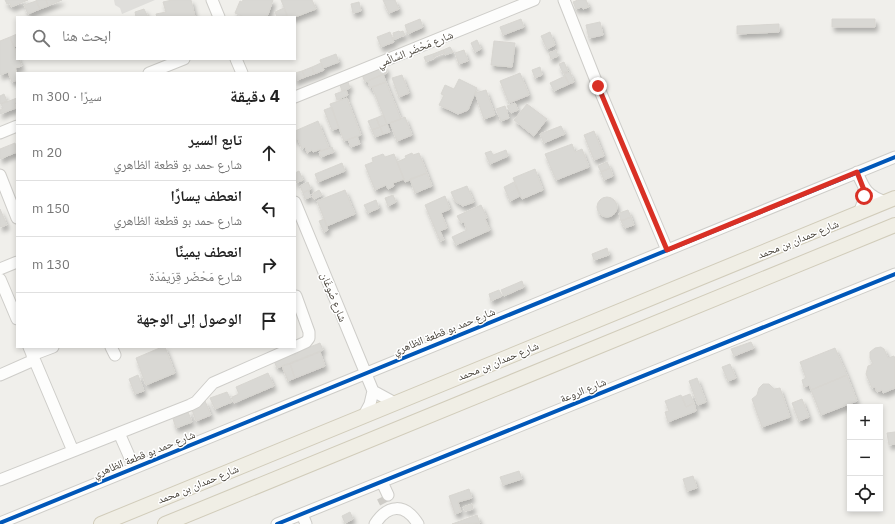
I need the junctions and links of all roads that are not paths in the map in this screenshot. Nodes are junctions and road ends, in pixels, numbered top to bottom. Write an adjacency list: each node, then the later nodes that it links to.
1 (212, 0): 4 (street)
2 (534, 0): 9 (street, شارع مَحْضَر السَّالْمي)
3 (564, 0): 21 (street)
4 (219, 16)
5 (182, 60): 7 (street)
6 (236, 60): 8 (street)
7 (152, 72)
8 (242, 72)
9 (296, 97)
10 (16, 126): 11 (street)
11 (0, 133)
12 (895, 157): 13 (street, شارع حمد بو قطعة الظاهري)
13 (857, 172): 15 (street); 21 (street, شارع حمد بو قطعة الظاهري)
14 (0, 175): 19 (street)
15 (864, 190): 16 (street); 18 (street)
16 (890, 200): 18 (main road, شارع حمدان بن محمد)
17 (296, 204): 32 (street, شارع صُوغَان)
18 (858, 214): 35 (main road, شارع حمدان بن محمد)
19 (16, 215)
20 (892, 228): 46 (main road)
21 (667, 250): 32 (street, شارع حمد بو قطعة الظاهري)
22 (16, 262): 23 (street)
23 (0, 269)
24 (895, 274): 41 (street, شارع الروعة)
25 (0, 279): 27 (street)
26 (296, 296): 28 (street)
27 (16, 317)
28 (296, 347)
29 (50, 348): 31 (street)
30 (293, 348): 37 (street)
31 (32, 354): 33 (street); 38 (street)
32 (365, 373): 34 (street, شارع صُوغَان); 39 (street, شارع حمد بو قطعة الظاهري)
33 (0, 375)
34 (373, 391): 35 (street); 36 (street)
35 (395, 403): 36 (main road, شارع حمدان بن محمد)
36 (363, 417): 45 (main road, شارع حمدان بن محمد)
37 (119, 433): 38 (street); 39 (street)
38 (73, 451): 40 (street)
39 (134, 467): 44 (street, شارع حمد بو قطعة الظاهري)
40 (0, 480)
41 (379, 483): 42 (street); 43 (street, شارع الروعة)
42 (388, 503): 48 (street); 49 (street)
43 (304, 519): 47 (street, شارع الروعة)
44 (0, 523)
45 (101, 524)
46 (165, 524)
47 (277, 524)
48 (375, 524)
49 (418, 524)

